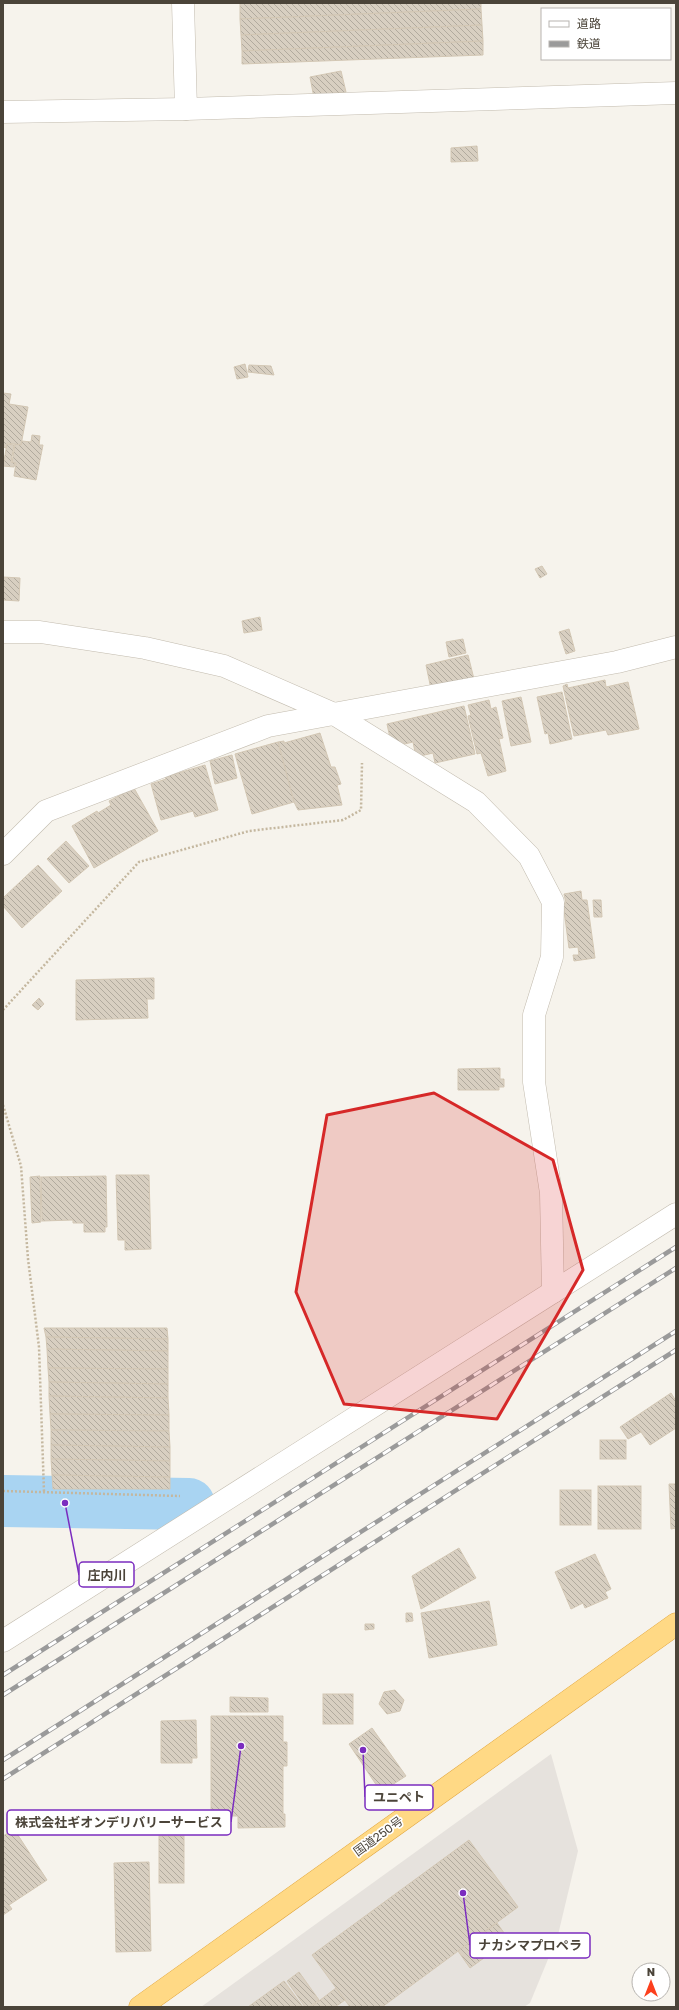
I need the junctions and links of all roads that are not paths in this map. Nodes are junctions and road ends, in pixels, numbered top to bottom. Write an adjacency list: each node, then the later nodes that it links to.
1 (183, 3): 3 (street)
2 (676, 93): 3 (street)
3 (186, 109): 4 (street)
4 (3, 112)
5 (3, 632): 7 (street)
6 (676, 648): 7 (street)
7 (334, 714): 8 (street); 10 (street)
8 (3, 854)
9 (676, 1214): 10 (street)
10 (553, 1292): 12 (street)
11 (676, 1624): 13 (highway, 国道250号)
12 (3, 1641)
13 (140, 2007)

